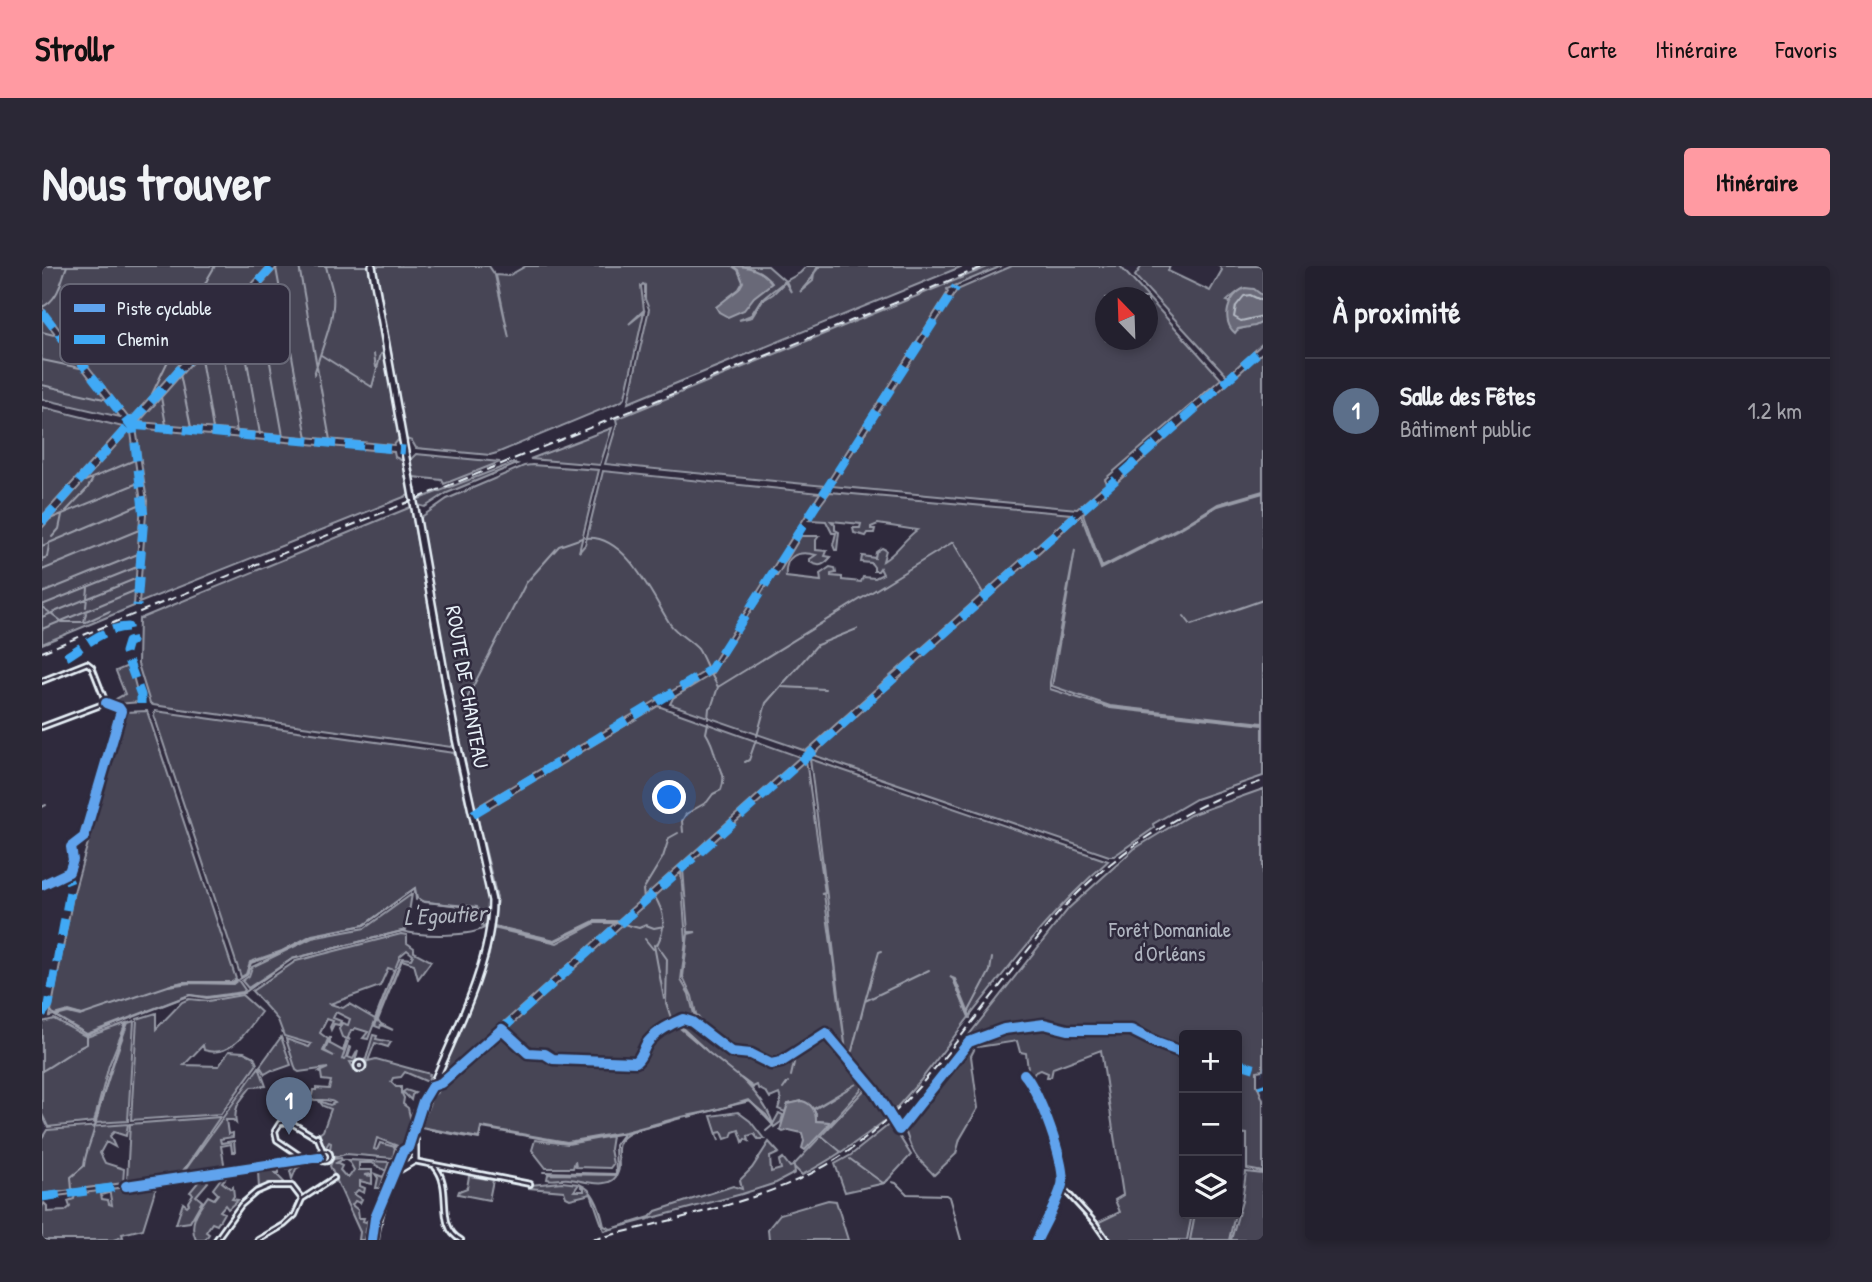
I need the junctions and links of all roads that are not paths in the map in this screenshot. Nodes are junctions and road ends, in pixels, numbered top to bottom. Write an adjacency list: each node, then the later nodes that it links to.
1 (372, 266): 8 (main road, ROUTE DE CHANTEAU)
2 (42, 681): 3 (street)
3 (107, 703): 4 (street); 5 (street)
4 (42, 727)
5 (42, 885)
6 (1024, 1074): 16 (street)
7 (323, 1151): 9 (street); 9 (street); 10 (street)
8 (412, 1156): 11 (street); 12 (main road, ROUTE DE CHANTEAU); 12 (main road, ROUTE DE CHANTEAU)
9 (319, 1157): 10 (street)
10 (303, 1160): 15 (street)
11 (431, 1165): 14 (street); 21 (street)
12 (396, 1174): 20 (main road, ROUTE DE CHANTEAU)
13 (334, 1178): 17 (street)
14 (530, 1184)
15 (126, 1186)
16 (1062, 1187): 22 (street); 23 (street)
17 (302, 1199): 18 (street); 19 (street)
18 (216, 1240)
19 (258, 1240)
20 (374, 1240)
21 (461, 1240)
22 (1037, 1240)
23 (1107, 1240)

